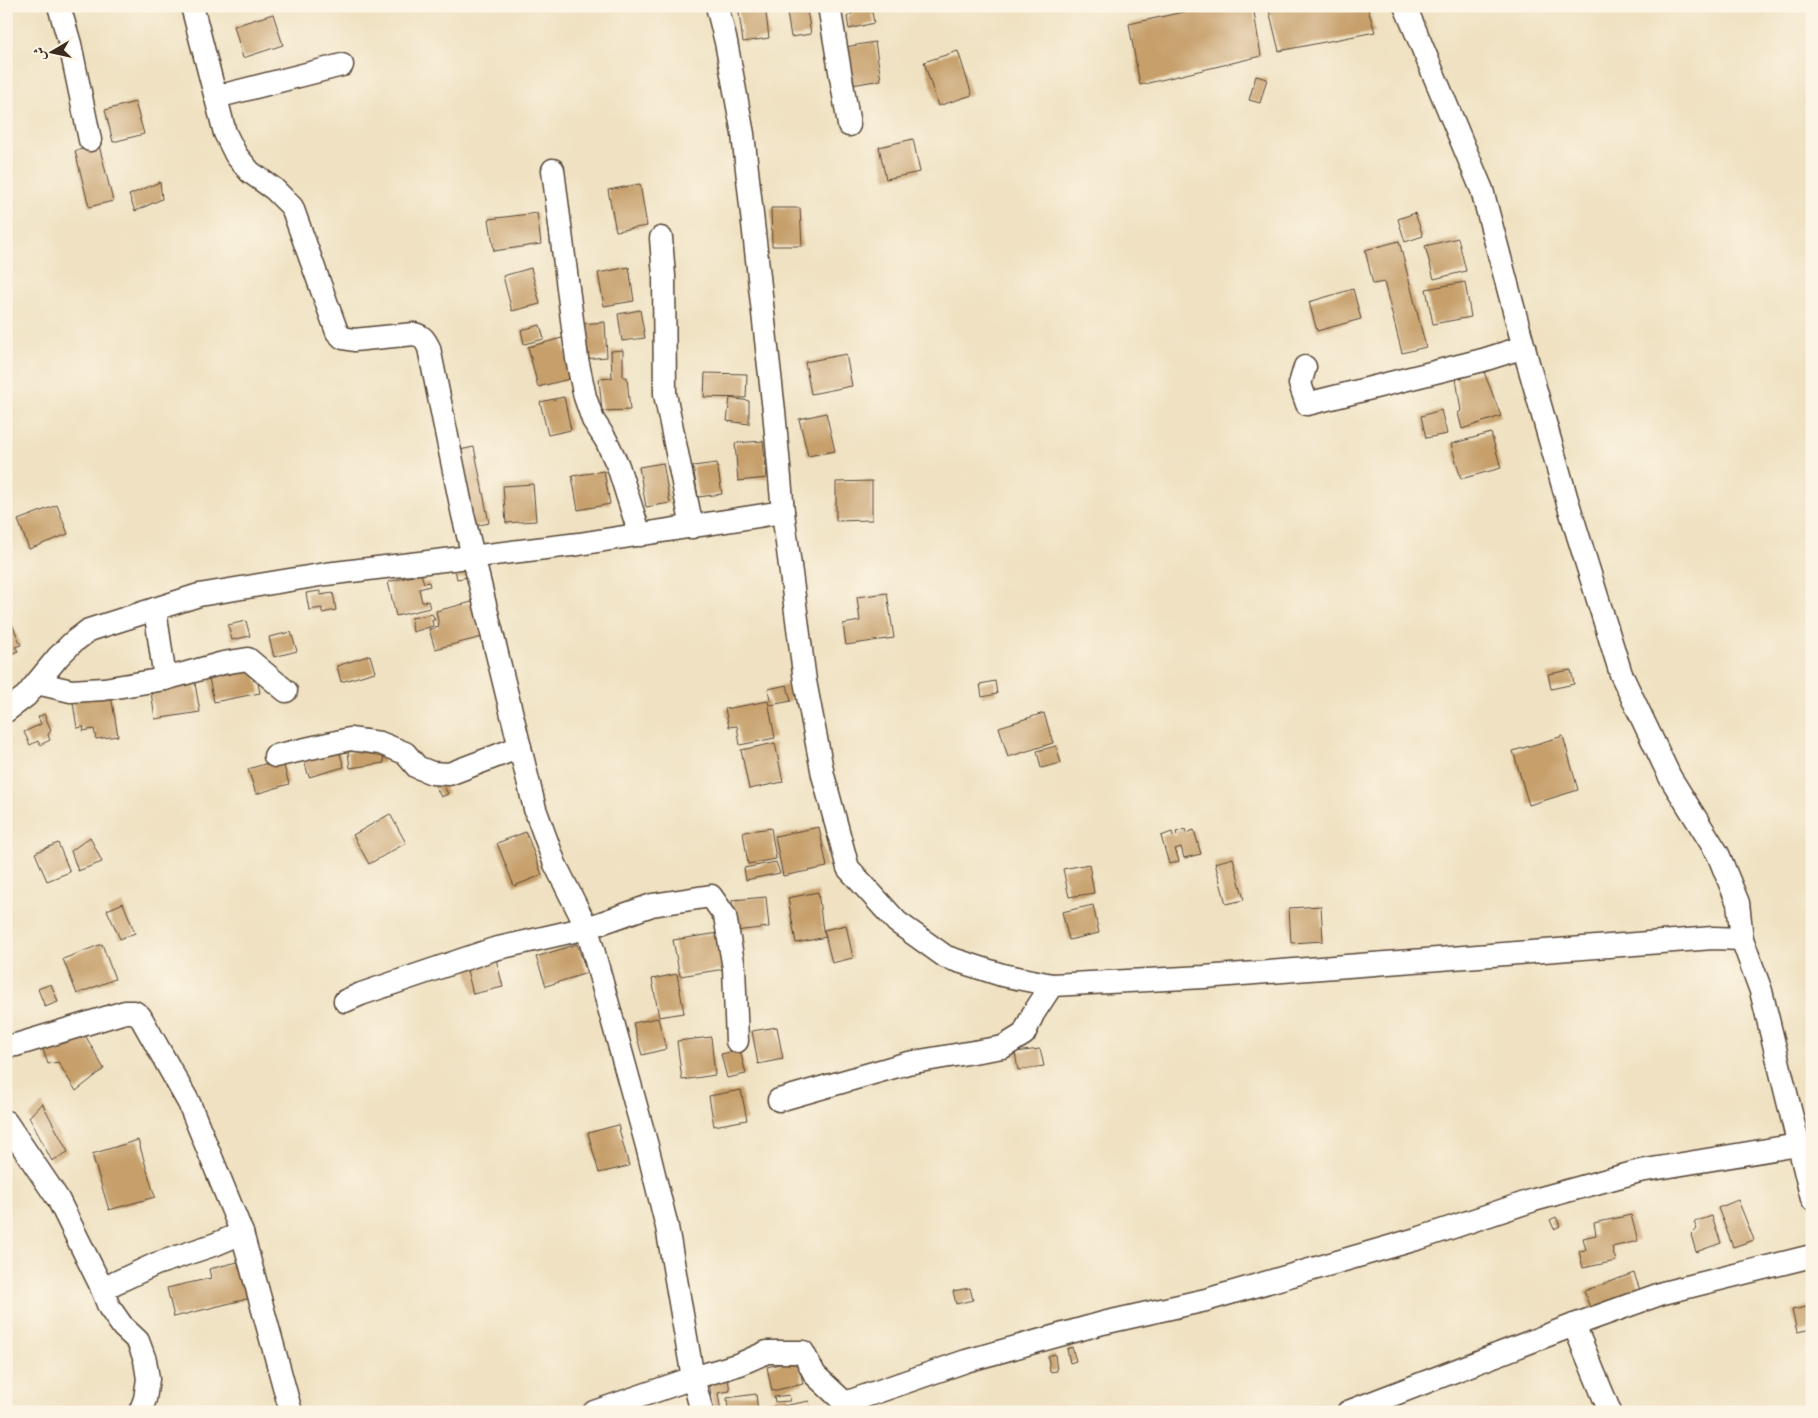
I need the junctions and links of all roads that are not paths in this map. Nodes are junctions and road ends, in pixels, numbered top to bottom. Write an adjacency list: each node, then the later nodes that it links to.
1 (59, 6): 9 (street)
2 (192, 6): 7 (street)
3 (717, 6): 14 (street)
4 (829, 6): 8 (street)
5 (1405, 6): 12 (street)
6 (342, 65): 7 (street)
7 (216, 97): 17 (street)
8 (849, 126)
9 (90, 140)
10 (554, 170): 16 (street)
11 (661, 238): 15 (street)
12 (1524, 347): 13 (street); 26 (street)
13 (1305, 367)
14 (783, 512): 15 (street); 27 (street)
15 (692, 527): 16 (street)
16 (640, 535): 17 (street)
17 (474, 558): 18 (street); 23 (street)
18 (155, 610): 19 (street); 20 (street)
19 (165, 678): 20 (street); 21 (street)
20 (37, 683): 22 (street)
21 (286, 691)
22 (6, 712)
23 (520, 747): 24 (street); 25 (street)
24 (275, 756)
25 (587, 928): 28 (street); 29 (street); 39 (street)
26 (1742, 939): 27 (street); 33 (street)
27 (1052, 985): 31 (street)
28 (345, 1000)
29 (737, 1041)
30 (6, 1046): 35 (street)
31 (779, 1100)
32 (6, 1122): 37 (street)
33 (1798, 1145): 34 (street); 39 (street)
34 (1812, 1198)
35 (242, 1234): 37 (street); 41 (street)
36 (1812, 1256): 38 (street)
37 (102, 1290): 40 (street)
38 (1574, 1324): 44 (street); 45 (street)
39 (693, 1378): 42 (street); 43 (street)
40 (140, 1412)
41 (290, 1412)
42 (594, 1412)
43 (702, 1412)
44 (1348, 1412)
45 (1610, 1412)

